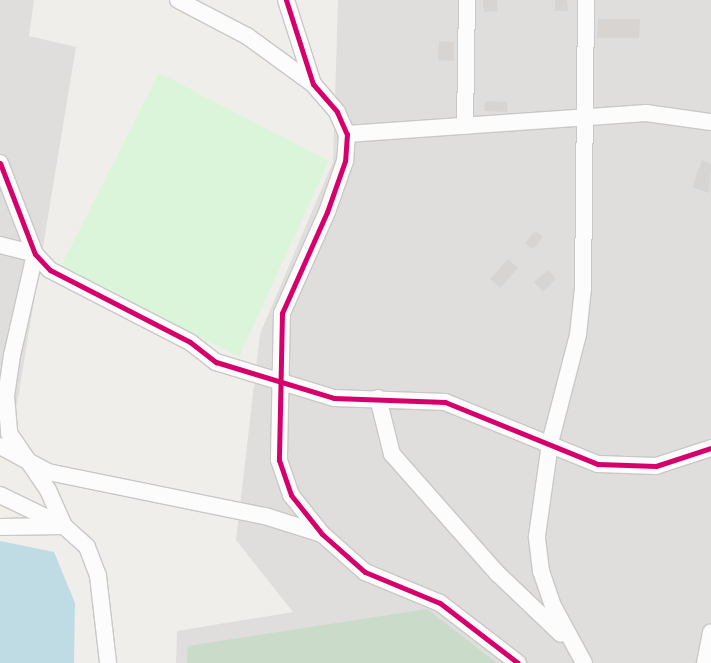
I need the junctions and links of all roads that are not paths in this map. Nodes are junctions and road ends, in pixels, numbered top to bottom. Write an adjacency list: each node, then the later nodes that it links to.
1 (178, 0): 5 (street)
2 (286, 0): 5 (street)
3 (467, 0): 8 (street)
4 (586, 0): 6 (street)
5 (313, 84): 9 (street)
6 (584, 120): 7 (street); 8 (street); 15 (street)
7 (711, 122)
8 (464, 126): 9 (street)
9 (347, 134): 13 (street)
10 (0, 163): 12 (street)
11 (0, 245): 12 (street)
12 (35, 254): 13 (street); 18 (street)
13 (282, 380): 14 (street); 22 (street)
14 (378, 398): 15 (street); 24 (street)
15 (550, 443): 17 (street); 24 (street)
16 (0, 446): 18 (street)
17 (711, 448)
18 (27, 461): 20 (street); 22 (street)
19 (0, 495): 20 (street)
20 (64, 526): 21 (street); 25 (street)
21 (0, 527)
22 (322, 534): 26 (street)
23 (711, 633): 29 (street)
24 (573, 647): 27 (street); 28 (street)
25 (108, 663)
26 (518, 663)
27 (584, 663)
28 (590, 663)
29 (705, 663)

